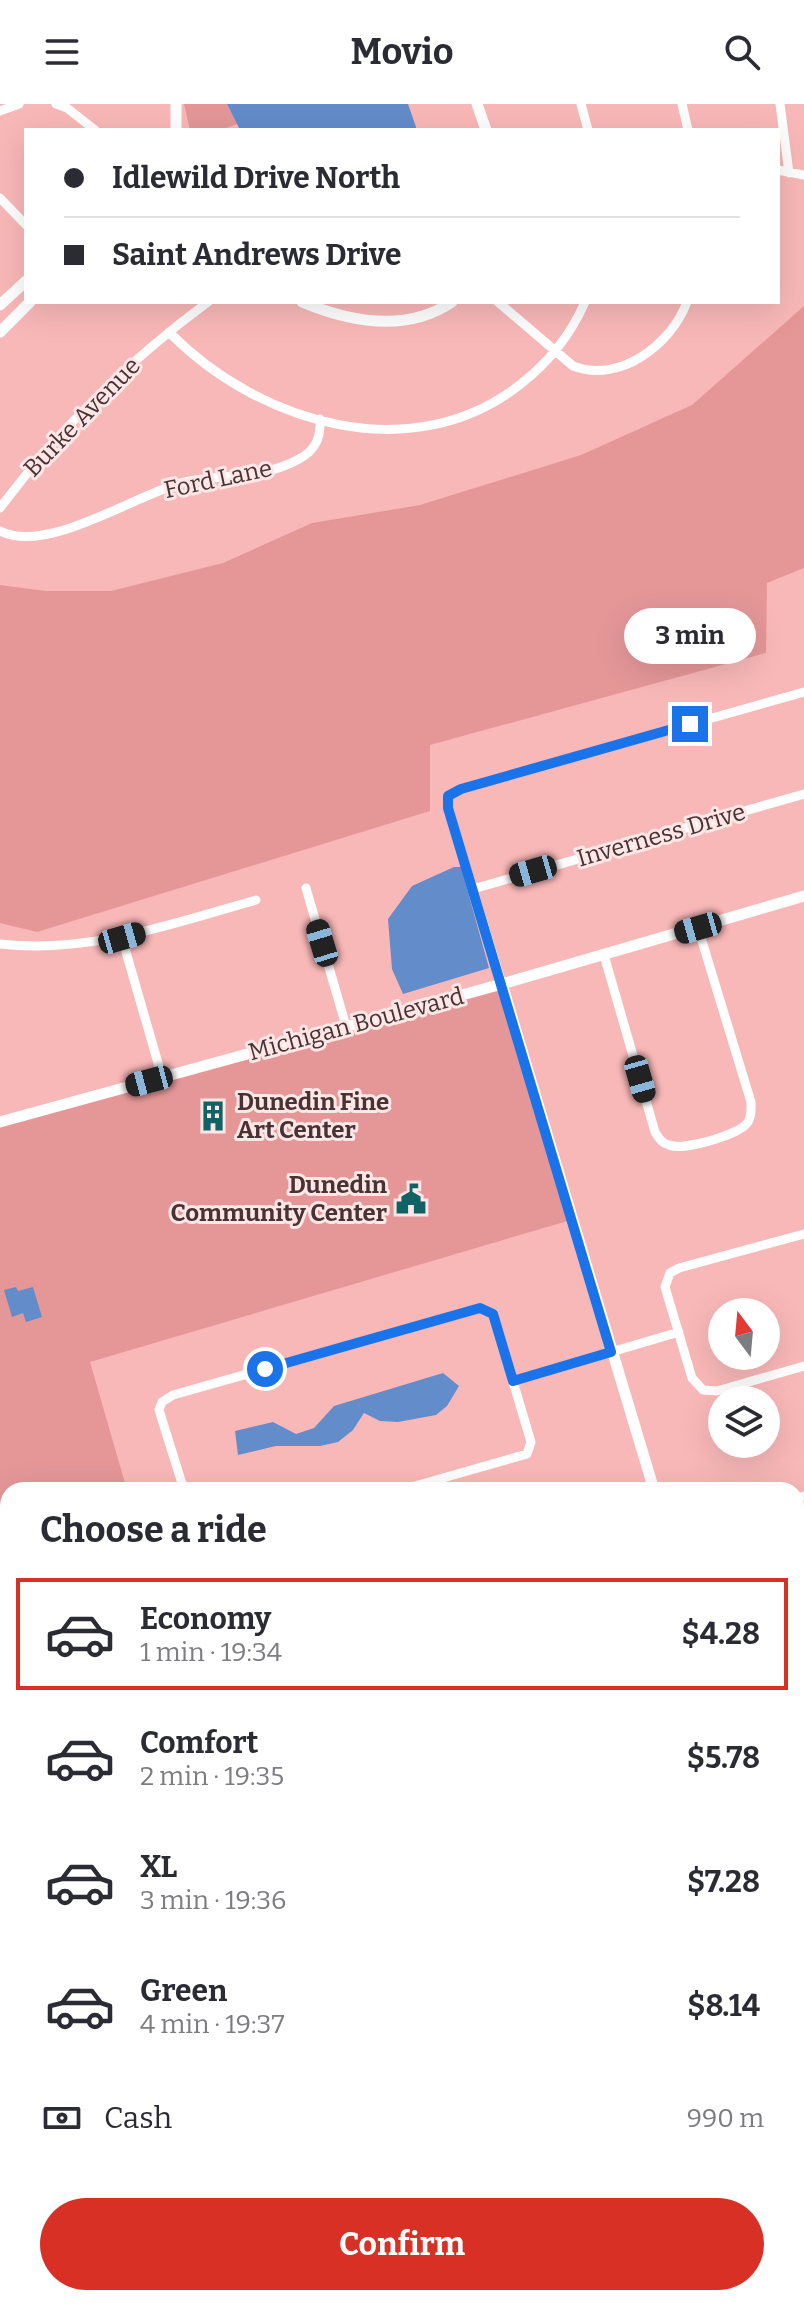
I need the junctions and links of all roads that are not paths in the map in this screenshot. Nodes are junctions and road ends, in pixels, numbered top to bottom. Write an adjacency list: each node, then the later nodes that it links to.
1 (19, 104): 8 (street)
2 (56, 104): 9 (street)
3 (176, 104): 10 (street)
4 (477, 104): 11 (street)
5 (581, 104): 12 (street)
6 (682, 104): 13 (street)
7 (780, 104): 15 (street)
8 (0, 111)
9 (92, 128)
10 (177, 128)
11 (485, 128)
12 (587, 128)
13 (688, 128)
14 (780, 171): 15 (street)
15 (789, 173): 16 (street)
16 (804, 175)
17 (0, 198): 18 (street)
18 (24, 223)
19 (24, 283): 27 (street)
20 (28, 304): 28 (street)
21 (205, 304): 29 (street, Burke Avenue)
22 (308, 304): 23 (street)
23 (449, 304)
24 (500, 304): 30 (street)
25 (584, 304): 30 (street)
26 (686, 304): 30 (street)
27 (0, 305)
28 (0, 332)
29 (169, 332): 31 (street); 32 (street, Burke Avenue)
30 (555, 352): 31 (street)
31 (320, 419): 33 (street, Ford Lane)
32 (0, 508)
33 (0, 531)
34 (804, 692): 37 (street)
35 (804, 794): 37 (street, Inverness Drive)
36 (306, 888): 45 (street)
37 (473, 889): 44 (street)
38 (804, 896): 40 (street, Michigan Boulevard)
39 (256, 900): 41 (street)
40 (698, 928): 43 (street, Michigan Boulevard); 43 (street)
41 (122, 938): 42 (street); 46 (street)
42 (0, 944)
43 (604, 955): 44 (street, Michigan Boulevard)
44 (502, 984): 45 (street, Michigan Boulevard); 50 (street)
45 (346, 1026): 46 (street, Michigan Boulevard)
46 (162, 1077): 47 (street, Michigan Boulevard)
47 (0, 1122)
48 (804, 1234): 49 (street)
49 (679, 1332): 50 (street); 51 (street)
50 (611, 1352): 52 (street); 55 (street)
51 (804, 1366)
52 (513, 1381): 53 (street); 54 (street)
53 (182, 1482)
54 (429, 1482)
55 (652, 1482)

